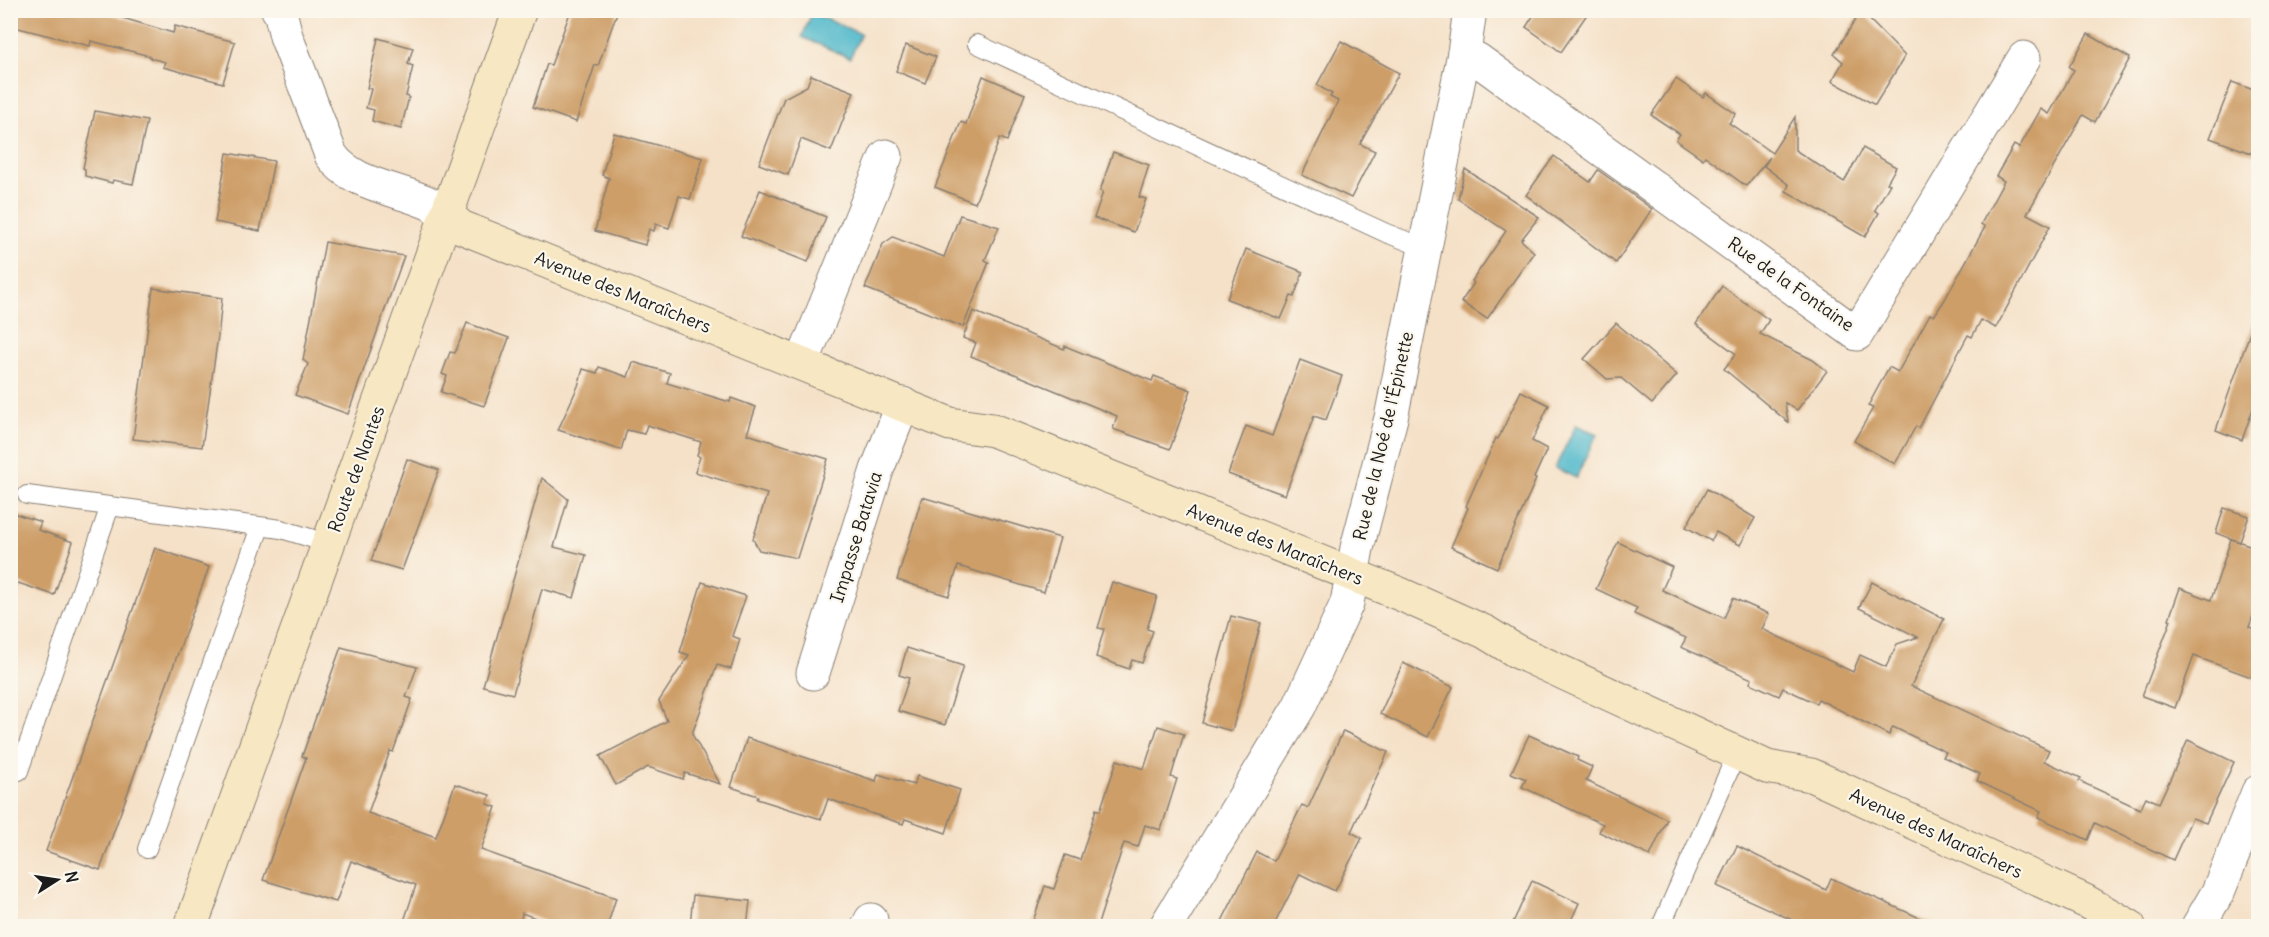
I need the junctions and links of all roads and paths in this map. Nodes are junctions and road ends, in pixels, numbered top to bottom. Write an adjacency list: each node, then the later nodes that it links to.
1 (520, 10): 8 (main road, Route de Nantes)
2 (1470, 10): 5 (street, Rue de la Noé de l'Épinette)
3 (279, 11): 8 (street)
4 (977, 44): 9 (lane)
5 (1464, 53): 6 (street, Rue de la Fontaine); 9 (street, Rue de la Noé de l'Épinette)
6 (2024, 58)
7 (885, 156): 10 (street)
8 (447, 215): 10 (main road, Avenue des Maraîchers); 15 (main road, Route de Nantes)
9 (1425, 248): 16 (street, Rue de la Noé de l'Épinette)
10 (802, 363): 11 (main road, Avenue des Maraîchers)
11 (903, 404): 16 (main road, Avenue des Maraîchers); 17 (street, Impasse Batavia)
12 (27, 495): 13 (lane)
13 (111, 506): 14 (lane); 19 (lane)
14 (260, 526): 15 (lane); 21 (lane)
15 (330, 543): 22 (main road, Route de Nantes)
16 (1353, 574): 18 (main road, Avenue des Maraîchers); 23 (street, Rue de la Noé de l'Épinette)
17 (813, 673)
18 (1737, 753): 24 (lane); 25 (main road, Avenue des Maraîchers)
19 (19, 771)
20 (2259, 792): 26 (street)
21 (147, 849)
22 (191, 927)
23 (1166, 927)
24 (1661, 927)
25 (2129, 927)
26 (2198, 927)

